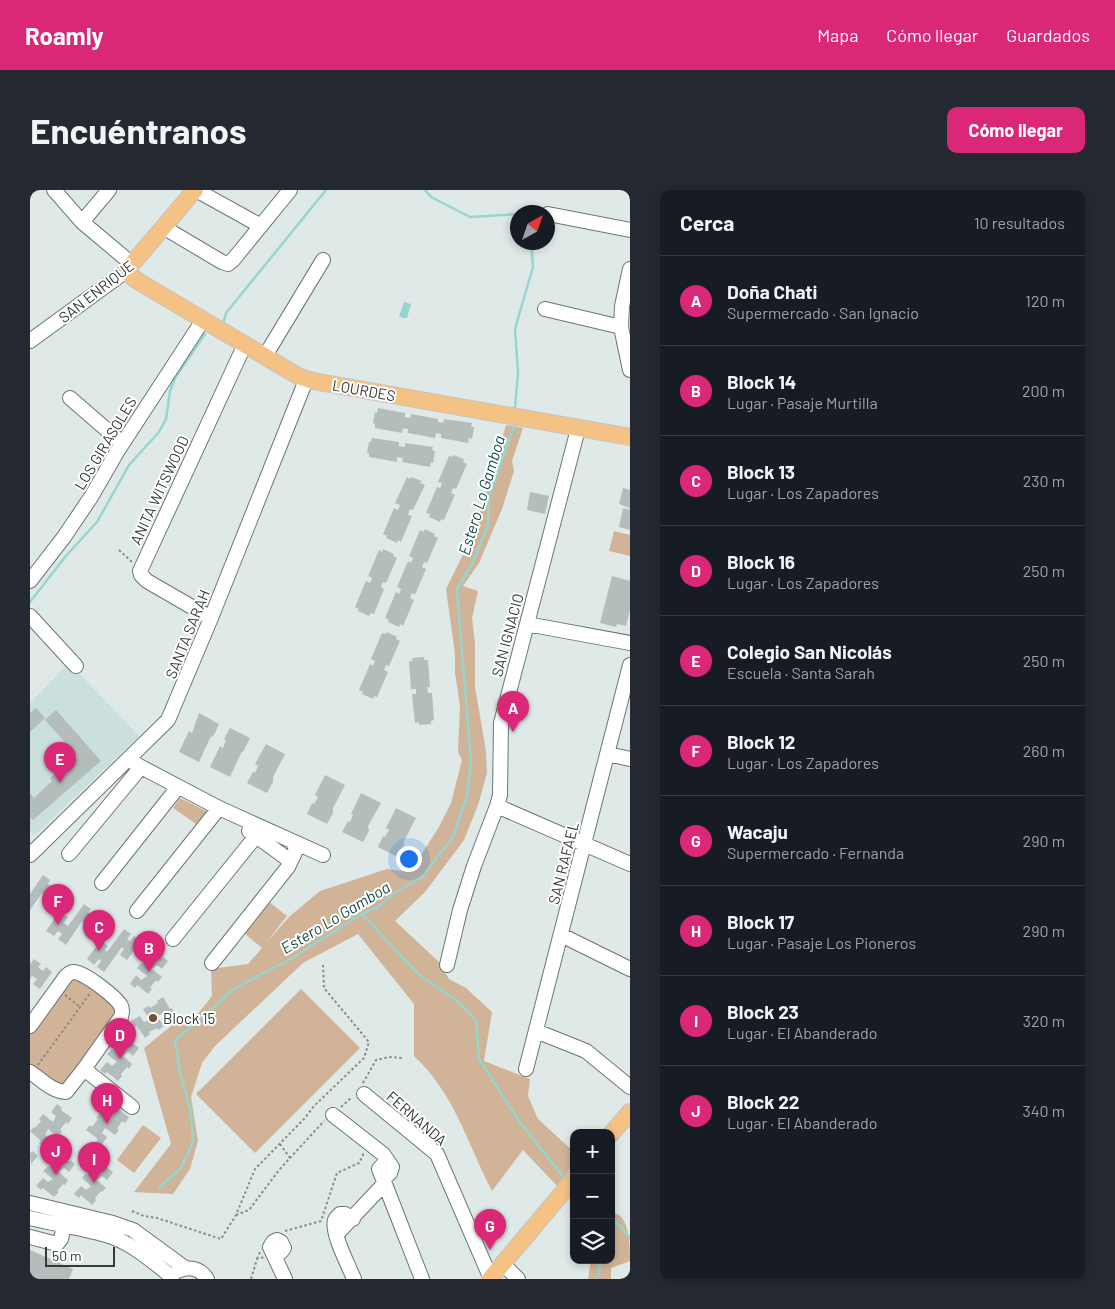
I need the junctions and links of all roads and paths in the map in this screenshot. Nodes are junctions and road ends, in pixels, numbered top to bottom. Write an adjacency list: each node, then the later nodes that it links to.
1 (54, 190): 7 (street)
2 (109, 190): 7 (street)
3 (195, 190): 8 (street); 9 (main road, SAN ENRIQUE)
4 (290, 190): 5 (street)
5 (277, 196): 8 (street)
6 (555, 215): 10 (street)
7 (82, 222): 12 (street)
8 (261, 226): 9 (street)
9 (163, 227): 12 (main road, SAN ENRIQUE)
10 (630, 230)
11 (322, 260): 19 (street)
12 (129, 268): 15 (main road, LOURDES); 17 (street, SAN ENRIQUE)
13 (630, 269): 16 (street)
14 (545, 309): 16 (street)
15 (203, 320): 18 (main road, LOURDES); 25 (street, LOS GIRASOLES)
16 (624, 332): 20 (street)
17 (30, 341)
18 (245, 344): 19 (main road, LOURDES); 27 (street, ANITA WITSWOOD)
19 (265, 356): 21 (main road, LOURDES)
20 (630, 370)
21 (306, 380): 23 (main road, LOURDES); 30 (street, SANTA SARAH)
22 (70, 398): 25 (street)
23 (578, 428): 24 (main road, LOURDES); 31 (street, SAN IGNACIO)
24 (630, 437)
25 (122, 443): 28 (street, LOS GIRASOLES)
26 (119, 550): 27 (path)
27 (140, 571): 30 (street)
28 (30, 581)
29 (30, 616): 34 (street)
30 (211, 618): 36 (street, SANTA SARAH)
31 (527, 624): 32 (street); 40 (street, SAN IGNACIO)
32 (630, 643)
33 (630, 665): 35 (street, SAN RAFAEL)
34 (76, 666)
35 (608, 754): 37 (street); 44 (street, SAN RAFAEL)
36 (128, 758): 38 (street); 46 (street, SANTA SARAH)
37 (630, 759)
38 (141, 767): 39 (street); 45 (street)
39 (178, 787): 41 (street); 50 (street)
40 (497, 806): 44 (street); 56 (street, SAN IGNACIO)
41 (219, 808): 42 (street); 43 (street); 51 (street)
42 (256, 836): 48 (street); 53 (street)
43 (293, 842): 47 (street); 48 (street)
44 (585, 844): 49 (street); 52 (street, SAN RAFAEL)
45 (69, 854)
46 (30, 855)
47 (323, 856)
48 (292, 857): 55 (street)
49 (630, 864)
50 (102, 883)
51 (137, 911)
52 (561, 935): 57 (street); 62 (street, SAN RAFAEL)
53 (173, 939)
54 (324, 962): 74 (path)
55 (212, 963)
56 (447, 966)
57 (630, 969)
58 (97, 984): 59 (street); 60 (path); 64 (street)
59 (57, 989): 60 (path); 61 (street)
60 (80, 1007): 66 (path)
61 (30, 1026)
62 (536, 1031): 65 (street, SAN RAFAEL); 67 (street)
63 (403, 1058): 68 (path)
64 (84, 1069): 66 (street); 69 (street)
65 (526, 1069)
66 (31, 1073)
67 (630, 1087)
68 (362, 1090): 71 (path); 96 (street, FERNANDA)
69 (132, 1107)
70 (630, 1112): 72 (main road)
71 (333, 1115): 73 (street); 75 (path)
72 (615, 1129)
73 (353, 1131): 76 (street); 83 (path)
74 (280, 1144): 75 (path); 80 (path)
75 (290, 1158): 80 (path)
76 (383, 1182): 94 (street); 95 (street)
77 (570, 1184): 88 (main road)
78 (30, 1203): 89 (street)
79 (132, 1211): 80 (path)
80 (236, 1215)
81 (30, 1218): 82 (street)
82 (64, 1226): 84 (street); 90 (street)
83 (283, 1231)
84 (30, 1237)
85 (260, 1251): 87 (path)
86 (275, 1254): 87 (path); 93 (street)
87 (257, 1259): 92 (path)
88 (503, 1264): 96 (main road); 97 (street)
89 (185, 1268): 90 (street); 91 (street)
90 (171, 1278)
91 (207, 1279)
92 (251, 1279)
93 (285, 1279)
94 (354, 1279)
95 (422, 1279)
96 (490, 1279)
97 (518, 1279)

